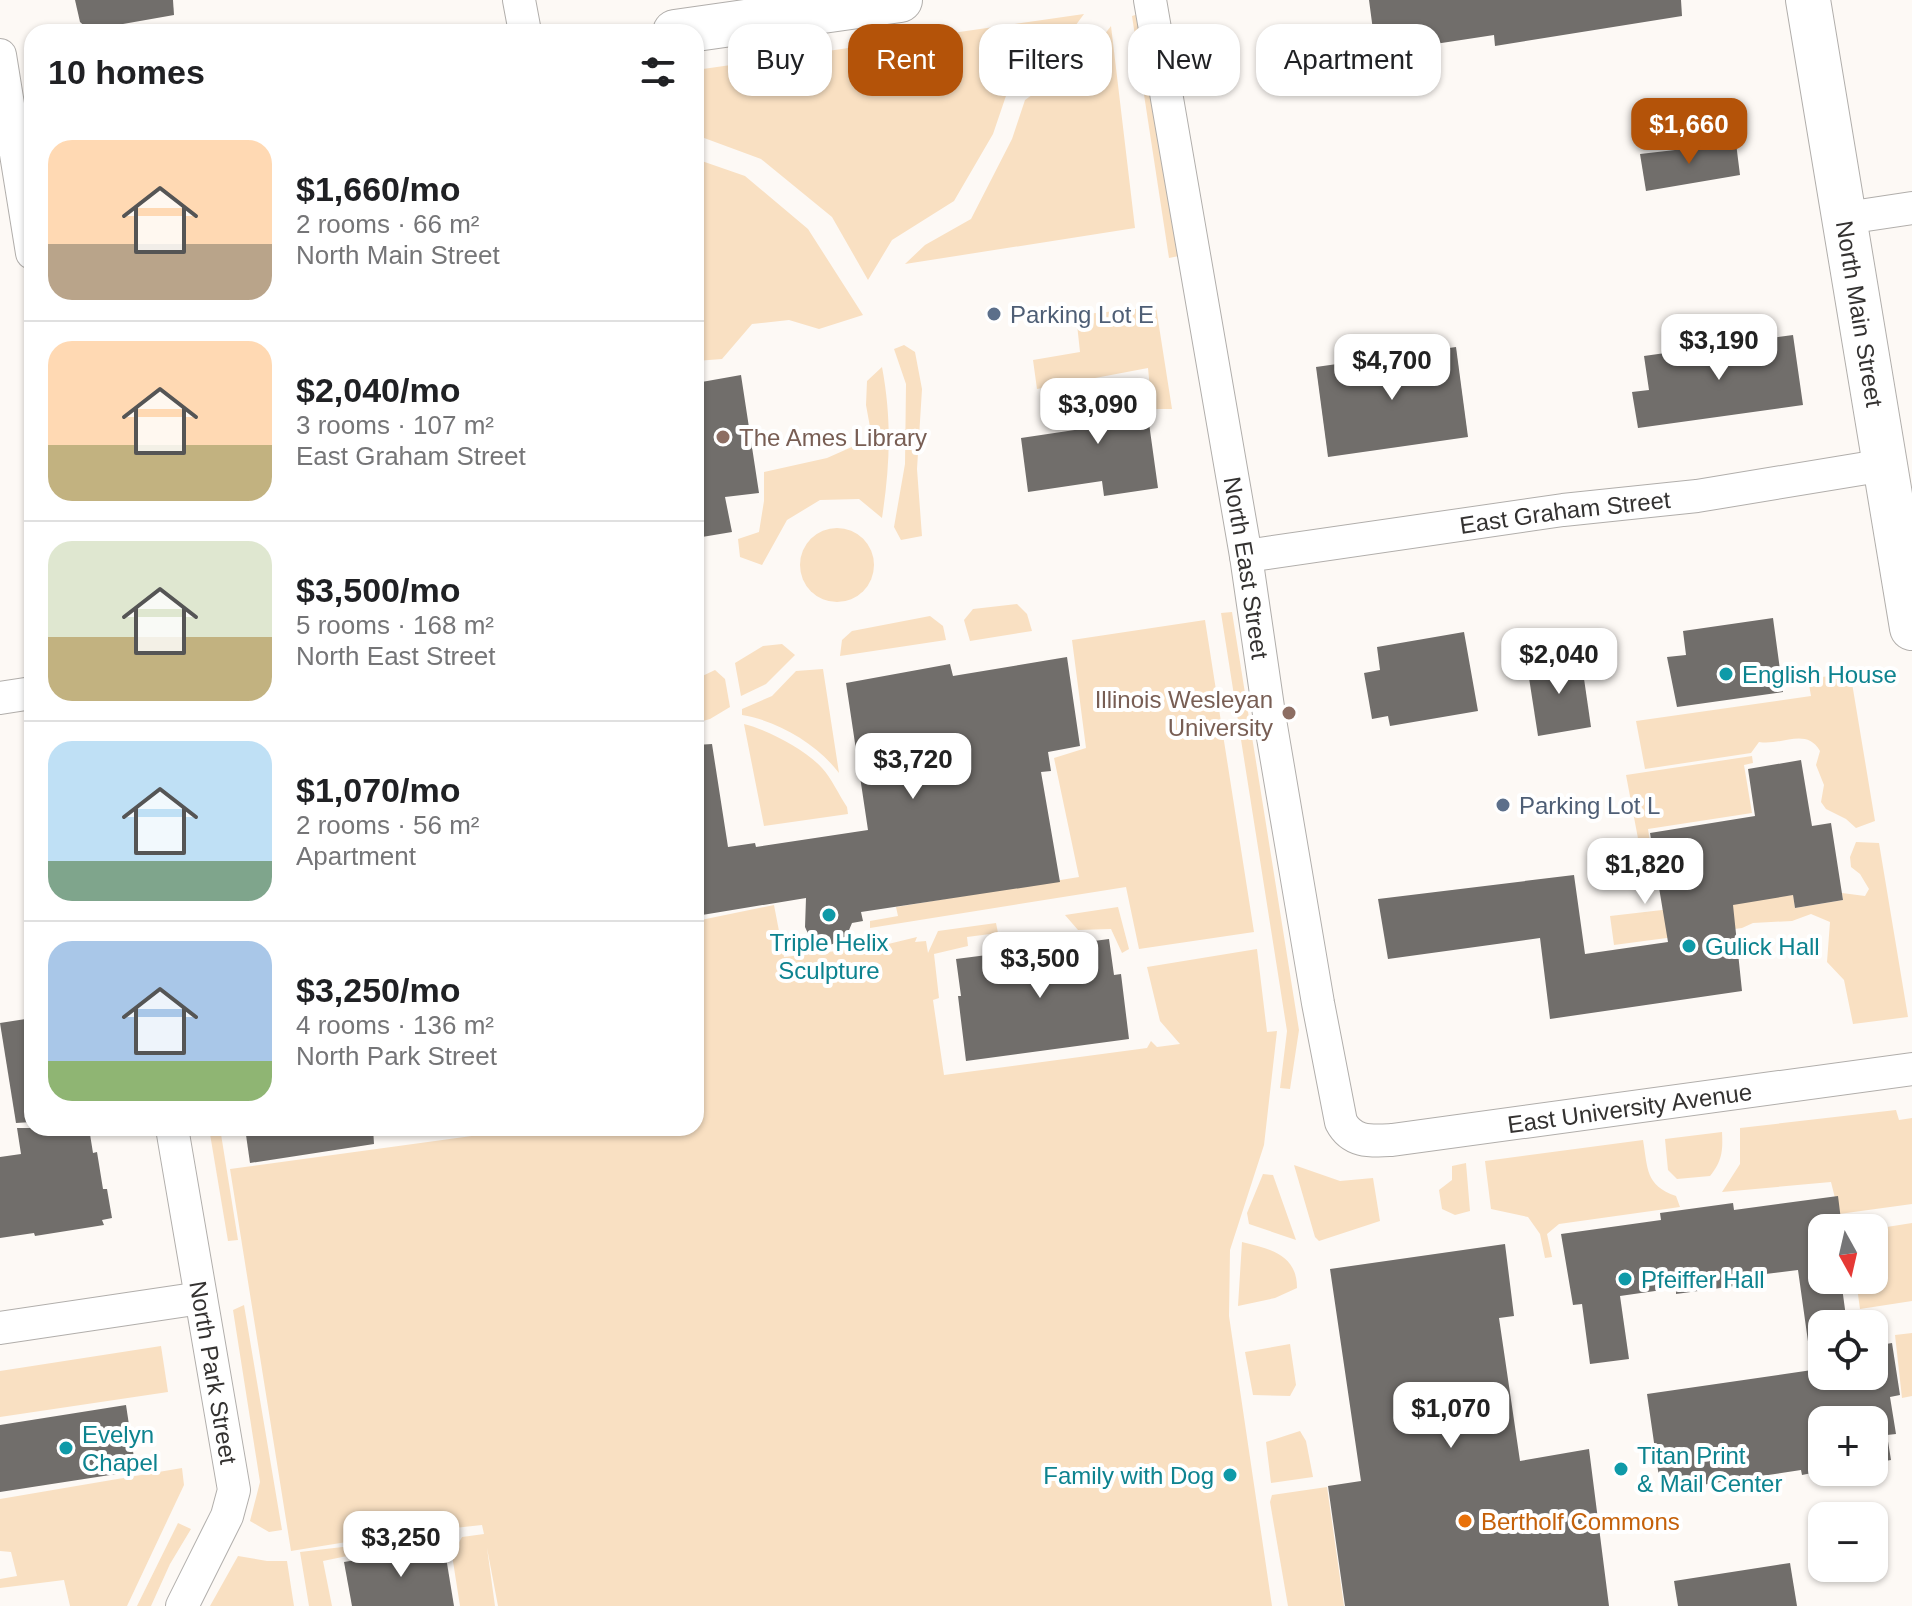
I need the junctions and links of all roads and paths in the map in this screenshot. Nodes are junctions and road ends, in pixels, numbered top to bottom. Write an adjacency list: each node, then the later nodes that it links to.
1 (519, 0): 5 (street)
2 (900, 0): 6 (main road)
3 (1150, 0): 13 (street, North East Street)
4 (1808, 0): 11 (main road, North Main Street)
5 (524, 24)
6 (704, 28)
7 (0, 55): 8 (street)
8 (15, 127): 9 (street)
9 (24, 194)
10 (1912, 208): 11 (street)
11 (1846, 218): 12 (main road, North Main Street)
12 (1885, 465): 13 (street, East Graham Street); 14 (main road, North Main Street)
13 (1246, 556): 19 (street, North East Street)
14 (1907, 564): 15 (main road, North Main Street)
15 (1912, 628)
16 (24, 694): 17 (street)
17 (0, 698)
18 (1912, 1069): 19 (street, East University Avenue)
19 (1347, 1134)
20 (173, 1136): 21 (street, North Park Street)
21 (201, 1298): 22 (street); 23 (street, North Park Street)
22 (0, 1328)
23 (182, 1606)

